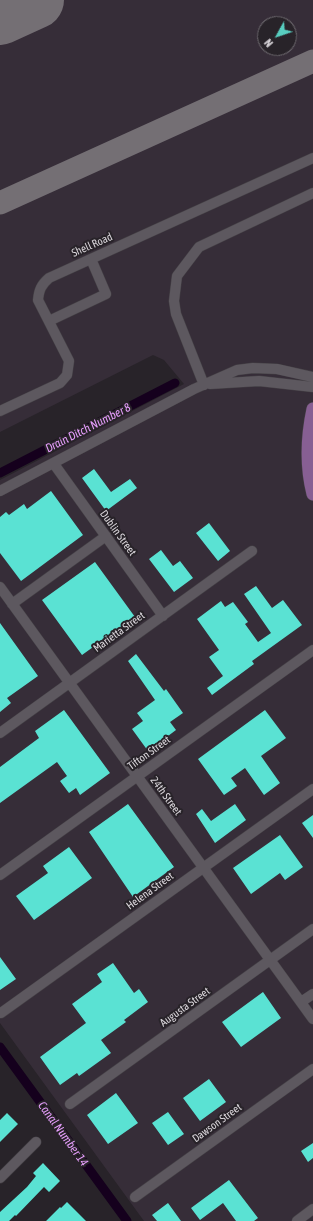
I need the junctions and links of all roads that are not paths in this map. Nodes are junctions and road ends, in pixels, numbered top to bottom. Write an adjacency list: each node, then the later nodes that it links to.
1 (313, 158): 3 (street, Shell Road)
2 (313, 193): 8 (street)
3 (90, 259): 4 (street, Shell Road); 4 (street)
4 (49, 321): 11 (street, Shell Road)
5 (258, 368): 6 (street); 7 (street); 8 (street)
6 (312, 376)
7 (258, 381): 8 (street); 9 (street)
8 (204, 385): 12 (street)
9 (313, 387)
10 (313, 409): 14 (main road)
11 (0, 412)
12 (54, 464): 13 (street); 15 (street, Dublin Street)
13 (0, 491)
14 (313, 494)
15 (106, 536): 18 (street); 19 (street, Dublin Street)
16 (252, 552): 19 (street, Marietta Street)
17 (0, 587): 18 (street, 24th Street)
18 (12, 604): 21 (street, 24th Street)
19 (163, 616): 21 (street, Marietta Street)
20 (313, 650): 23 (street, Tifton Street)
21 (69, 683): 22 (street, Marietta Street); 23 (street, 24th Street)
22 (0, 733)
23 (137, 776): 25 (street, 24th Street); 26 (street, Tifton Street)
24 (313, 789): 25 (street, Helena Street)
25 (203, 868): 28 (street, 24th Street); 31 (street, Helena Street)
26 (0, 875)
27 (313, 929): 28 (street, Augusta Street)
28 (270, 960): 30 (street, 24th Street); 34 (street, Augusta Street)
29 (313, 994): 30 (street)
30 (301, 1002): 32 (street, 24th Street)
31 (1, 1013)
32 (312, 1016)
33 (313, 1069): 37 (street, Dawson Street)
34 (70, 1104)
35 (36, 1142): 36 (street)
36 (0, 1178)
37 (135, 1197)
38 (313, 1209): 39 (street)
39 (297, 1221)

